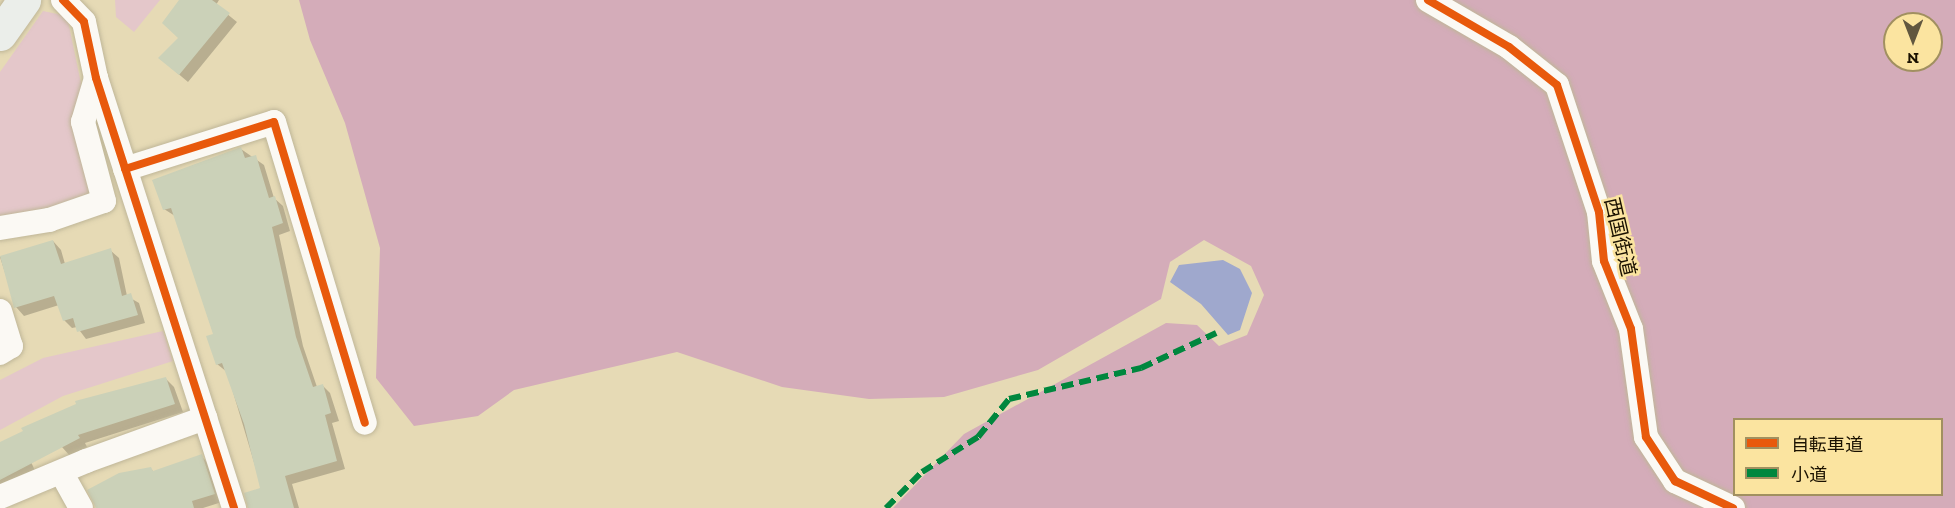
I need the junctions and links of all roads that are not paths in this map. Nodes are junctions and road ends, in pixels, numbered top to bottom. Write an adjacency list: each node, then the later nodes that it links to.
1 (24, 0): 4 (street)
2 (63, 0): 5 (street)
3 (1428, 0): 16 (street, 西国街道)
4 (0, 34)
5 (96, 78): 6 (street); 7 (street)
6 (125, 168): 10 (street); 11 (street)
7 (0, 228)
8 (0, 311): 9 (street)
9 (0, 353)
10 (205, 418): 12 (street); 15 (street)
11 (365, 423)
12 (61, 472): 13 (street); 14 (street)
13 (0, 497)
14 (81, 508)
15 (234, 508)
16 (1733, 508)

